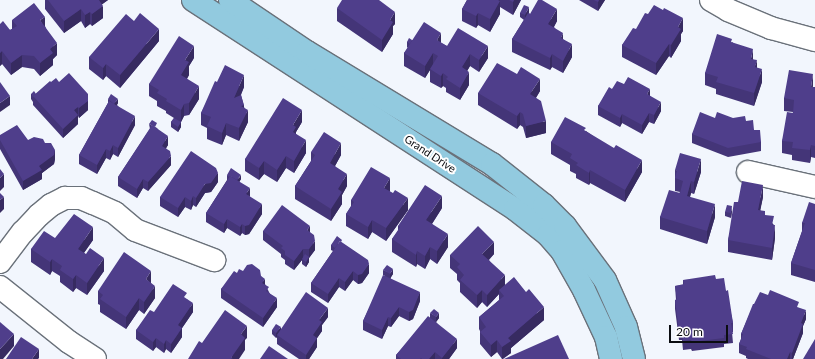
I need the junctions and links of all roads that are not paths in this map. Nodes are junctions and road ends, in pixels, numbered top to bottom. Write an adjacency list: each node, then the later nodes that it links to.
1 (193, 0): 5 (main road, Grand Drive)
2 (230, 0): 5 (main road, Grand Drive)
3 (712, 0): 4 (street)
4 (815, 40)
5 (302, 60): 8 (main road, Grand Drive)
6 (748, 172): 7 (street)
7 (815, 187)
8 (569, 246): 13 (main road, Grand Drive); 14 (main road, Grand Drive)
9 (214, 260): 10 (street)
10 (0, 262)
11 (0, 287): 12 (street)
12 (95, 359)
13 (611, 359)
14 (634, 359)

